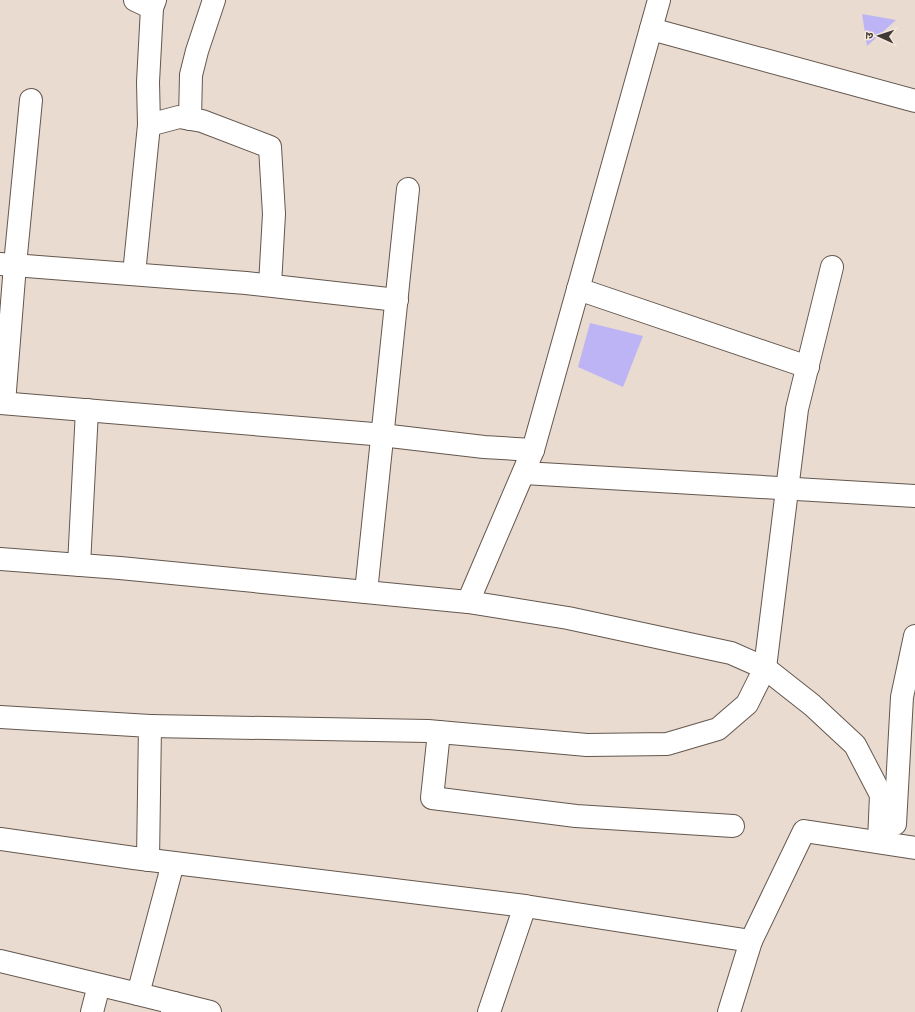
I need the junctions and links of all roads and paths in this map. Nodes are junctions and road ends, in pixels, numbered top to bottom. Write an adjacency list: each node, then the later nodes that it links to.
1 (214, 0): 7 (street)
2 (659, 0): 4 (street)
3 (147, 3): 8 (street)
4 (651, 29): 6 (street); 14 (street)
5 (31, 100): 10 (street)
6 (915, 101)
7 (190, 119): 8 (street); 13 (street)
8 (148, 125): 12 (street)
9 (408, 188): 15 (street)
10 (8, 264): 12 (street); 17 (street)
11 (832, 267): 16 (street)
12 (134, 274): 13 (street)
13 (270, 286): 15 (street)
14 (578, 289): 16 (street); 20 (street)
15 (397, 300): 19 (street)
16 (808, 367): 22 (street)
17 (2, 403): 18 (street)
18 (87, 410): 19 (street); 25 (street)
19 (382, 435): 20 (street); 26 (street)
20 (533, 450): 21 (street)
21 (524, 473): 22 (street); 27 (street)
22 (787, 489): 23 (street); 29 (street)
23 (915, 496)
24 (0, 559): 25 (street)
25 (79, 565): 26 (street)
26 (366, 592): 27 (street)
27 (468, 602): 29 (street)
28 (915, 636): 30 (street)
29 (764, 668): 33 (street); 36 (street)
30 (908, 697): 36 (street)
31 (0, 717): 32 (street)
32 (150, 726): 33 (street); 38 (street)
33 (439, 732): 34 (street)
34 (733, 826)
35 (0, 840): 38 (street)
36 (886, 843): 37 (street); 41 (street)
37 (915, 848)
38 (148, 860): 39 (street)
39 (173, 863): 40 (street); 44 (street)
40 (525, 906): 41 (street); 48 (street)
41 (751, 941): 49 (street)
42 (0, 961): 43 (street)
43 (99, 985): 44 (street); 46 (street)
44 (138, 994): 45 (street)
45 (173, 1008): 47 (street)
46 (92, 1012)
47 (210, 1012)
48 (490, 1012)
49 (729, 1012)

